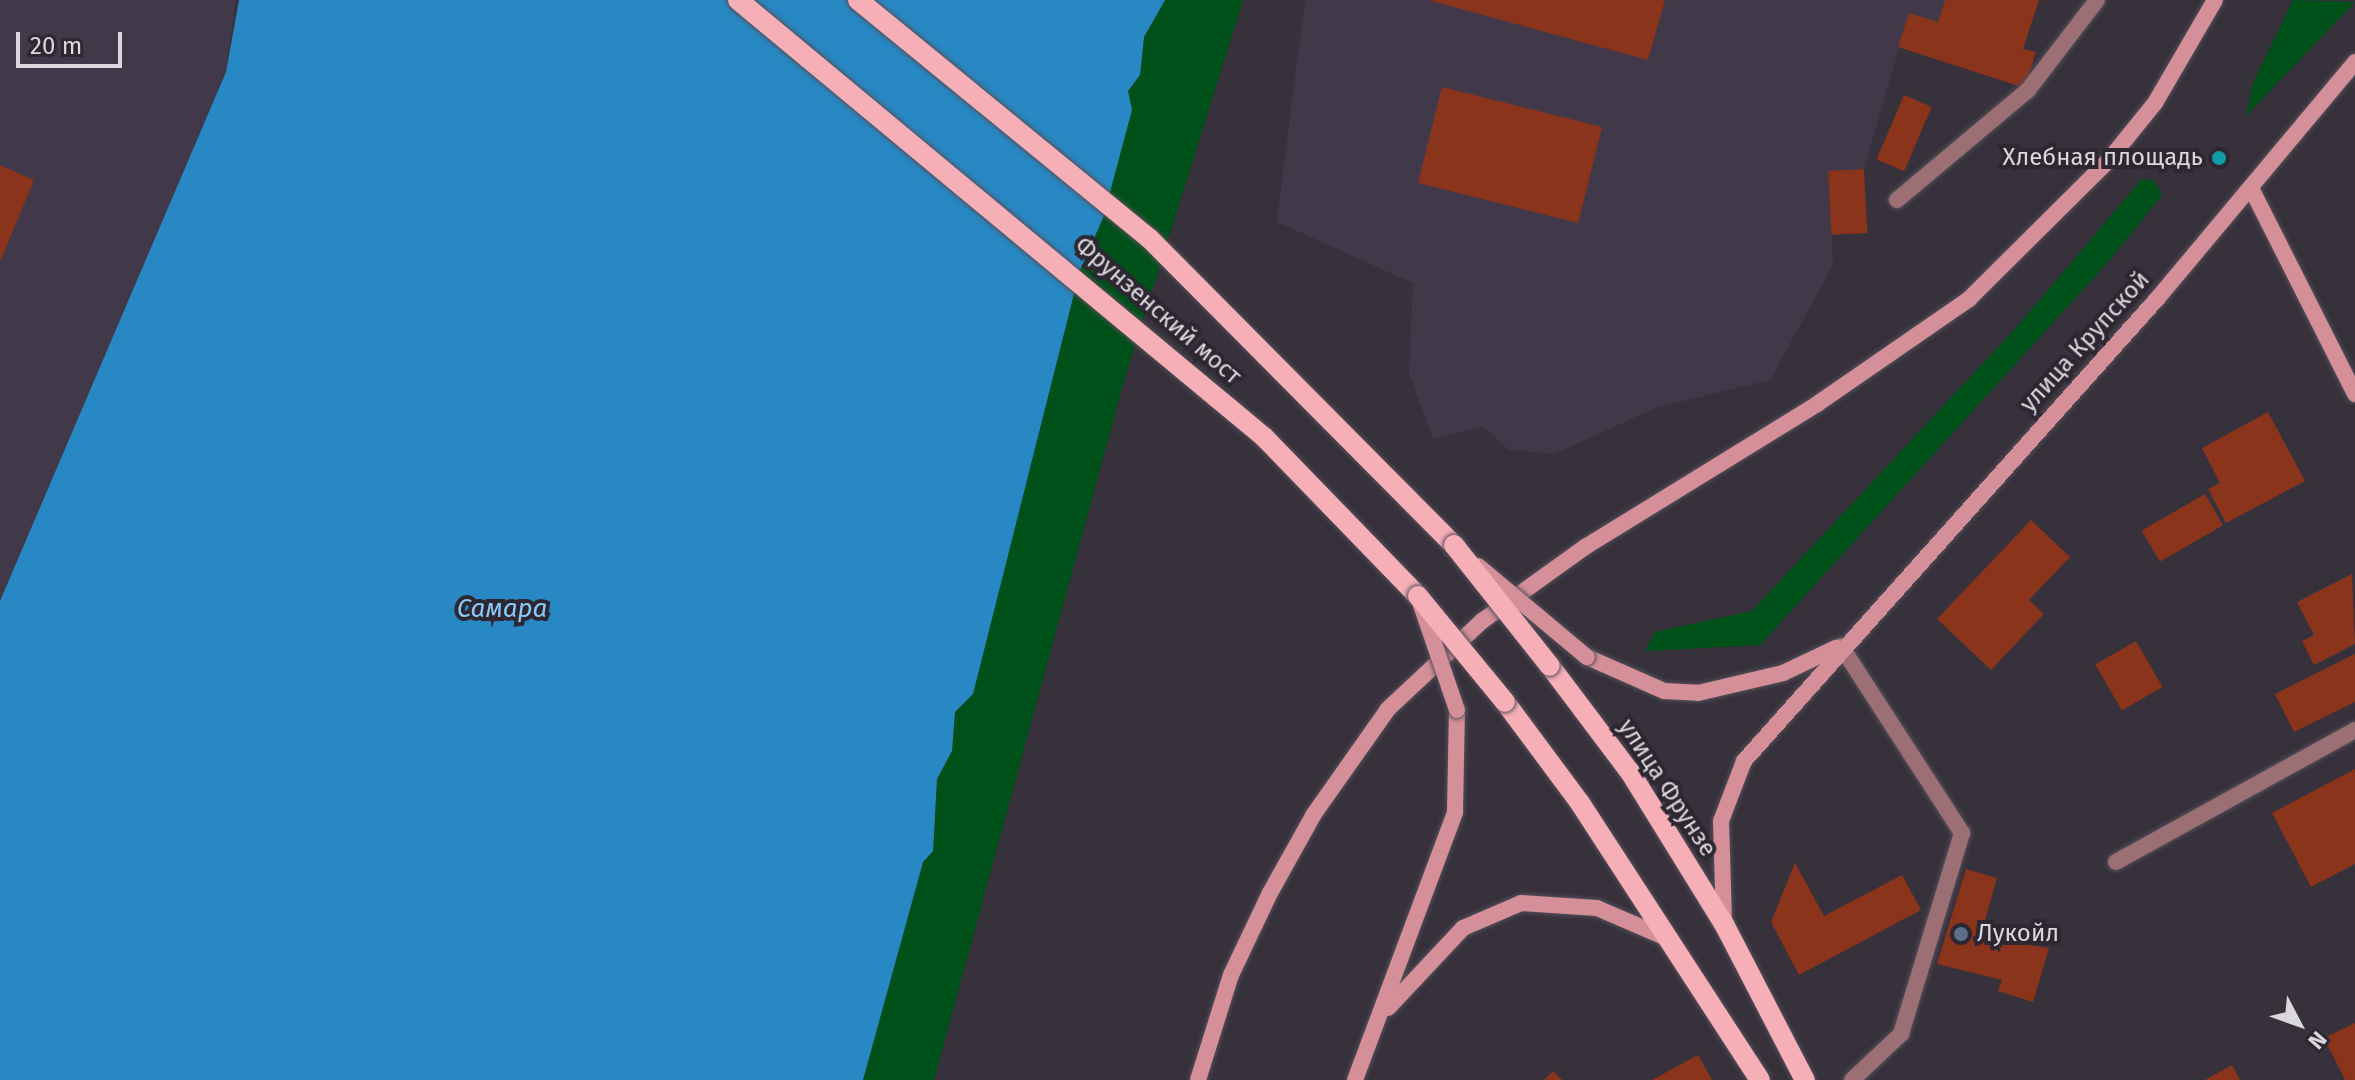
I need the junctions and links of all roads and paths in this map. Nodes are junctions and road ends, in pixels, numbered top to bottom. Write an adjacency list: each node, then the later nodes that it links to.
1 (738, 0): 10 (main road, Фрунзенский мост)
2 (858, 0): 9 (main road, Фрунзенский мост)
3 (2097, 0): 7 (lane)
4 (2215, 0): 17 (main road)
5 (2355, 62): 6 (main road, улица Крупской)
6 (2251, 188): 8 (main road); 11 (main road, улица Крупской)
7 (1897, 200)
8 (2355, 394)
9 (1454, 545): 11 (main road, bridge); 14 (main road, улица Фрунзе, bridge)
10 (1418, 596): 15 (main road, Фрунзенский мост, bridge); 16 (main road, bridge)
11 (1841, 646): 14 (main road, улица Крупской); 21 (lane)
12 (2355, 730): 13 (lane)
13 (2116, 862)
14 (1724, 924): 20 (main road, улица Фрунзе)
15 (1673, 941): 16 (main road); 19 (main road)
16 (1380, 1019): 18 (main road)
17 (1198, 1080)
18 (1355, 1080)
19 (1760, 1080)
20 (1805, 1080)
21 (1852, 1080)

